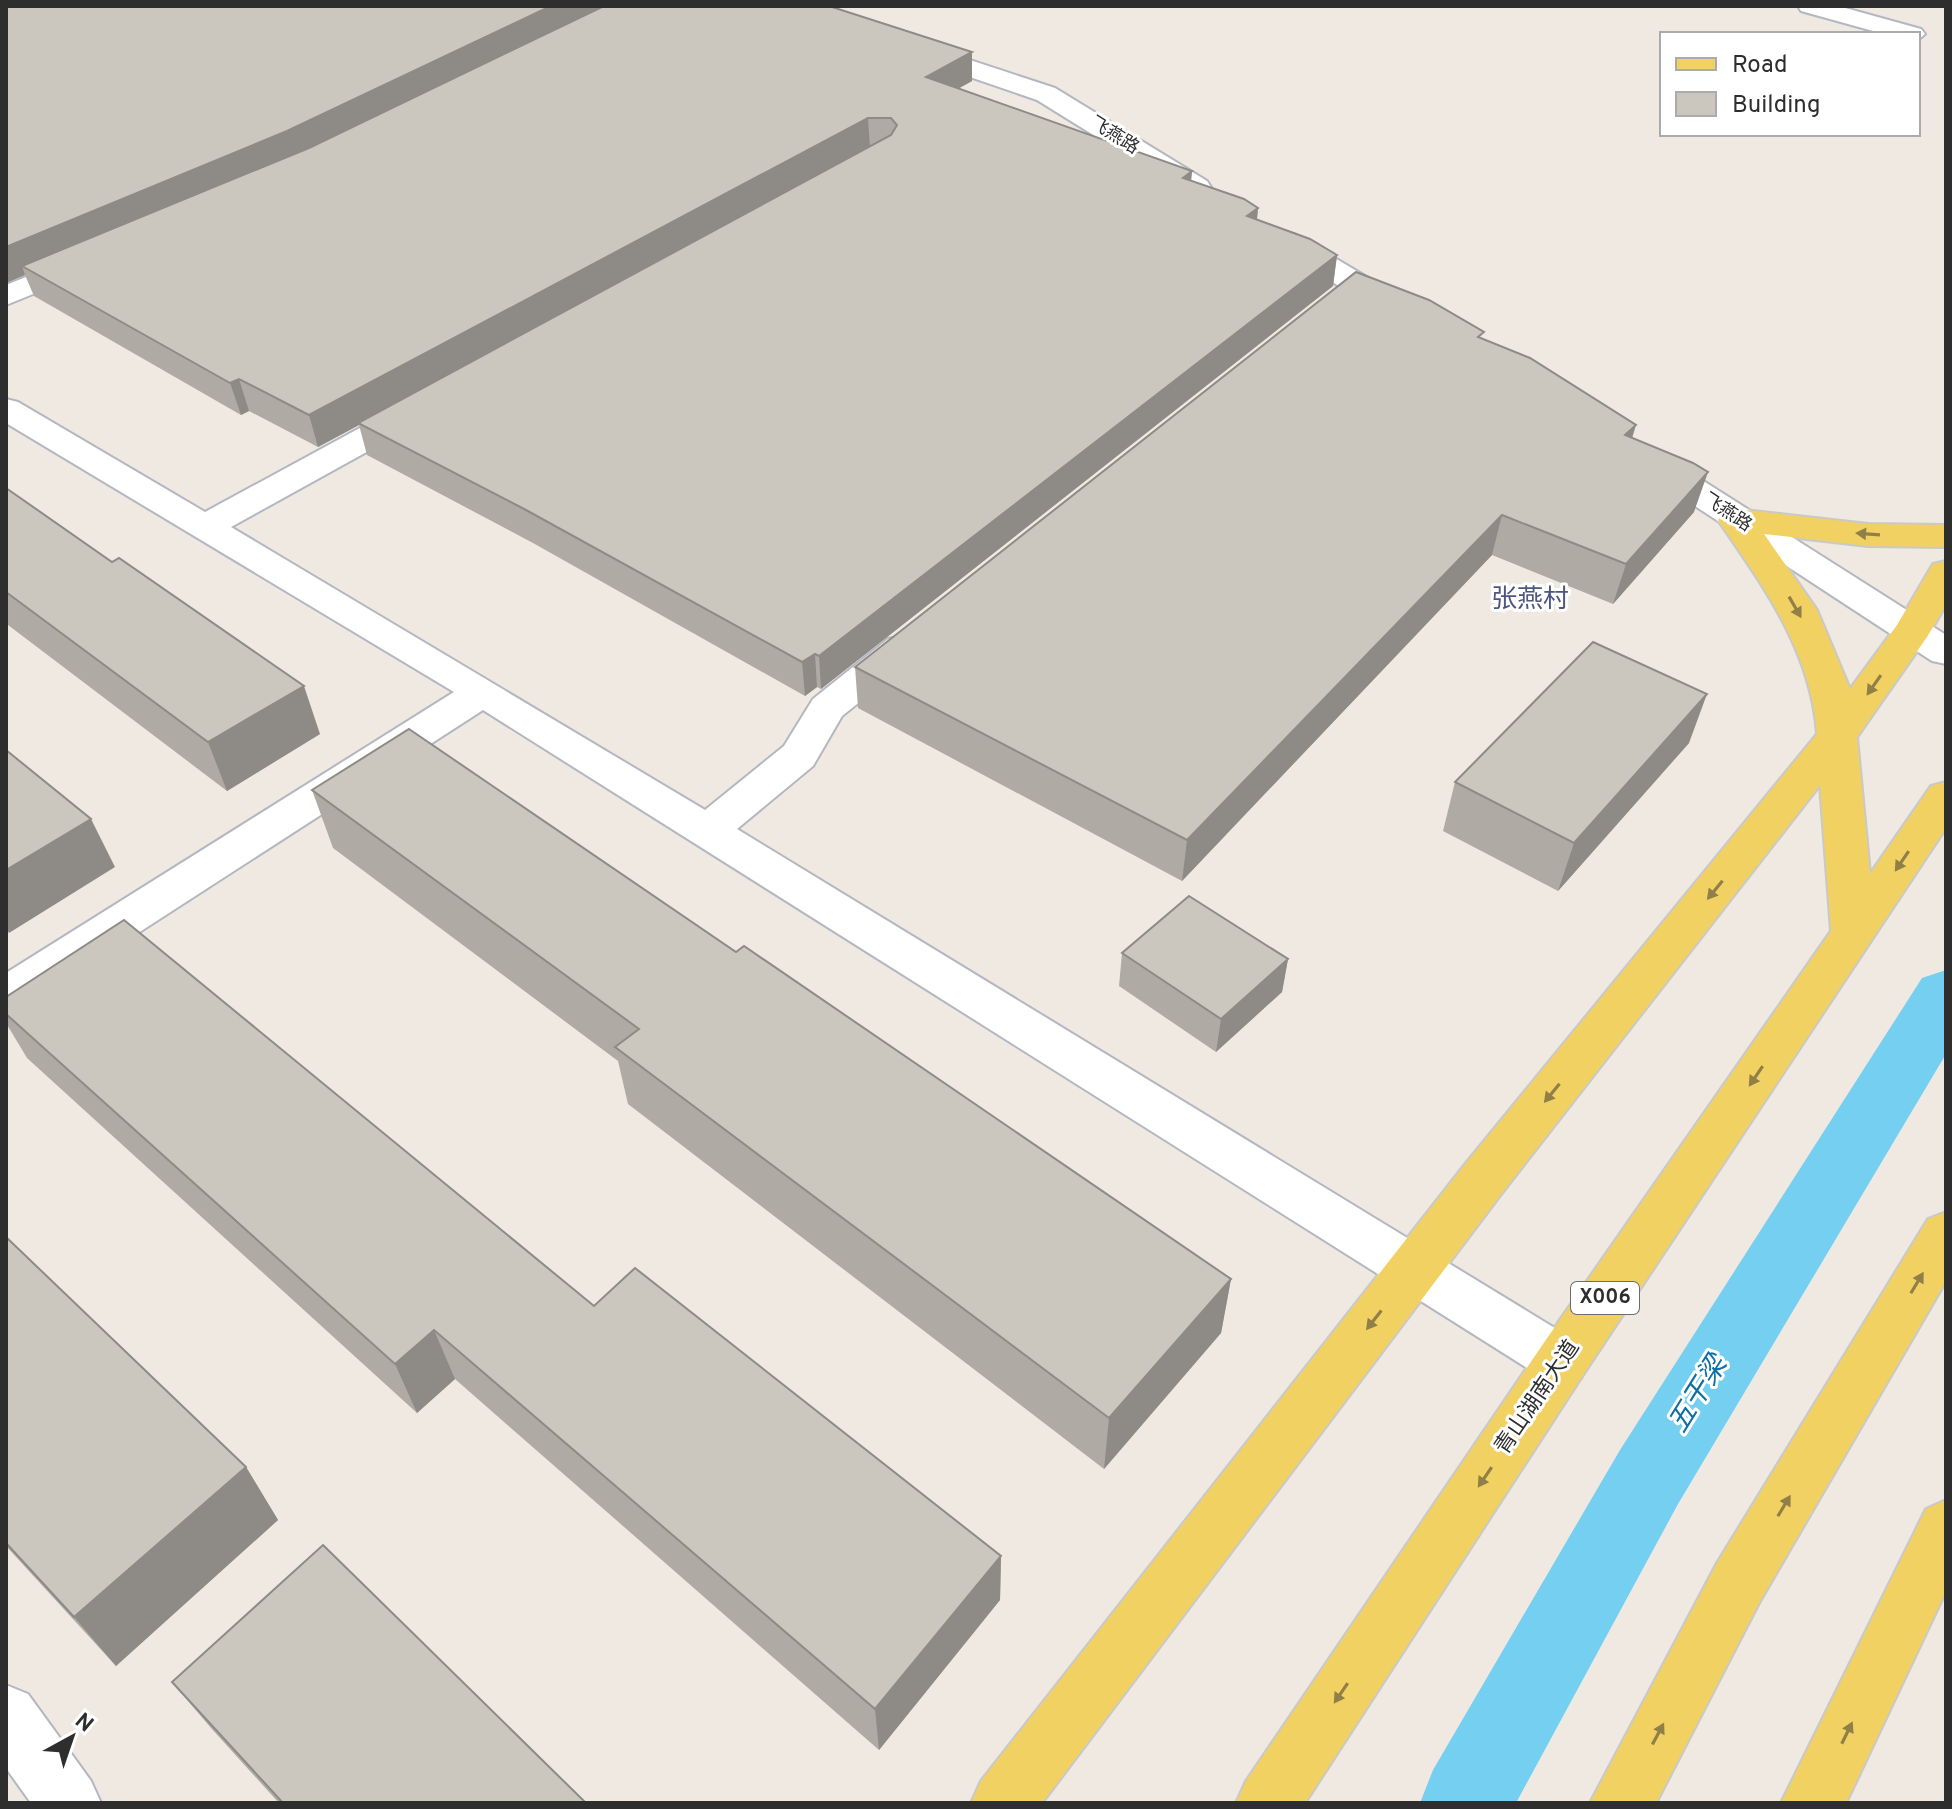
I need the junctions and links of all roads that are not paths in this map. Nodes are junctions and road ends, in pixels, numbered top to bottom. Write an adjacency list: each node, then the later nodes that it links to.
1 (1810, 6): 2 (street)
2 (1906, 32)
3 (887, 40): 4 (street, 飞燕路)
4 (1222, 202)
5 (1263, 227): 8 (street)
6 (106, 254): 7 (street)
7 (6, 296)
8 (1426, 325)
9 (439, 398): 13 (street)
10 (8, 412): 13 (street)
11 (1624, 445): 12 (street, 飞燕路)
12 (1736, 520): 14 (main road, one-way to 12); 17 (street, 飞燕路); 19 (main road, one-way to 19)
13 (204, 527): 18 (street)
14 (1946, 536)
15 (1946, 572): 17 (main road)
16 (926, 629): 21 (street)
17 (1930, 640): 19 (main road, one-way to 19)
18 (483, 692): 21 (street); 23 (street)
19 (1838, 735): 22 (main road); 25 (main road, one-way to 25)
20 (1946, 796): 22 (main road, 青山湖南大道 / X006, one-way to 22)
21 (707, 831): 25 (street)
22 (1853, 933): 26 (main road, 青山湖南大道 / X006, one-way to 26)
23 (6, 996)
24 (1946, 1234): 32 (main road, one-way to 24)
25 (1413, 1269): 26 (street); 30 (main road, one-way to 30)
26 (1562, 1361): 31 (main road, 青山湖南大道 / X006, one-way to 31)
27 (1946, 1528): 33 (main road, one-way to 27)
28 (6, 1716): 29 (street)
29 (69, 1803)
30 (1003, 1803)
31 (1268, 1803)
32 (1622, 1803)
33 (1813, 1803)

